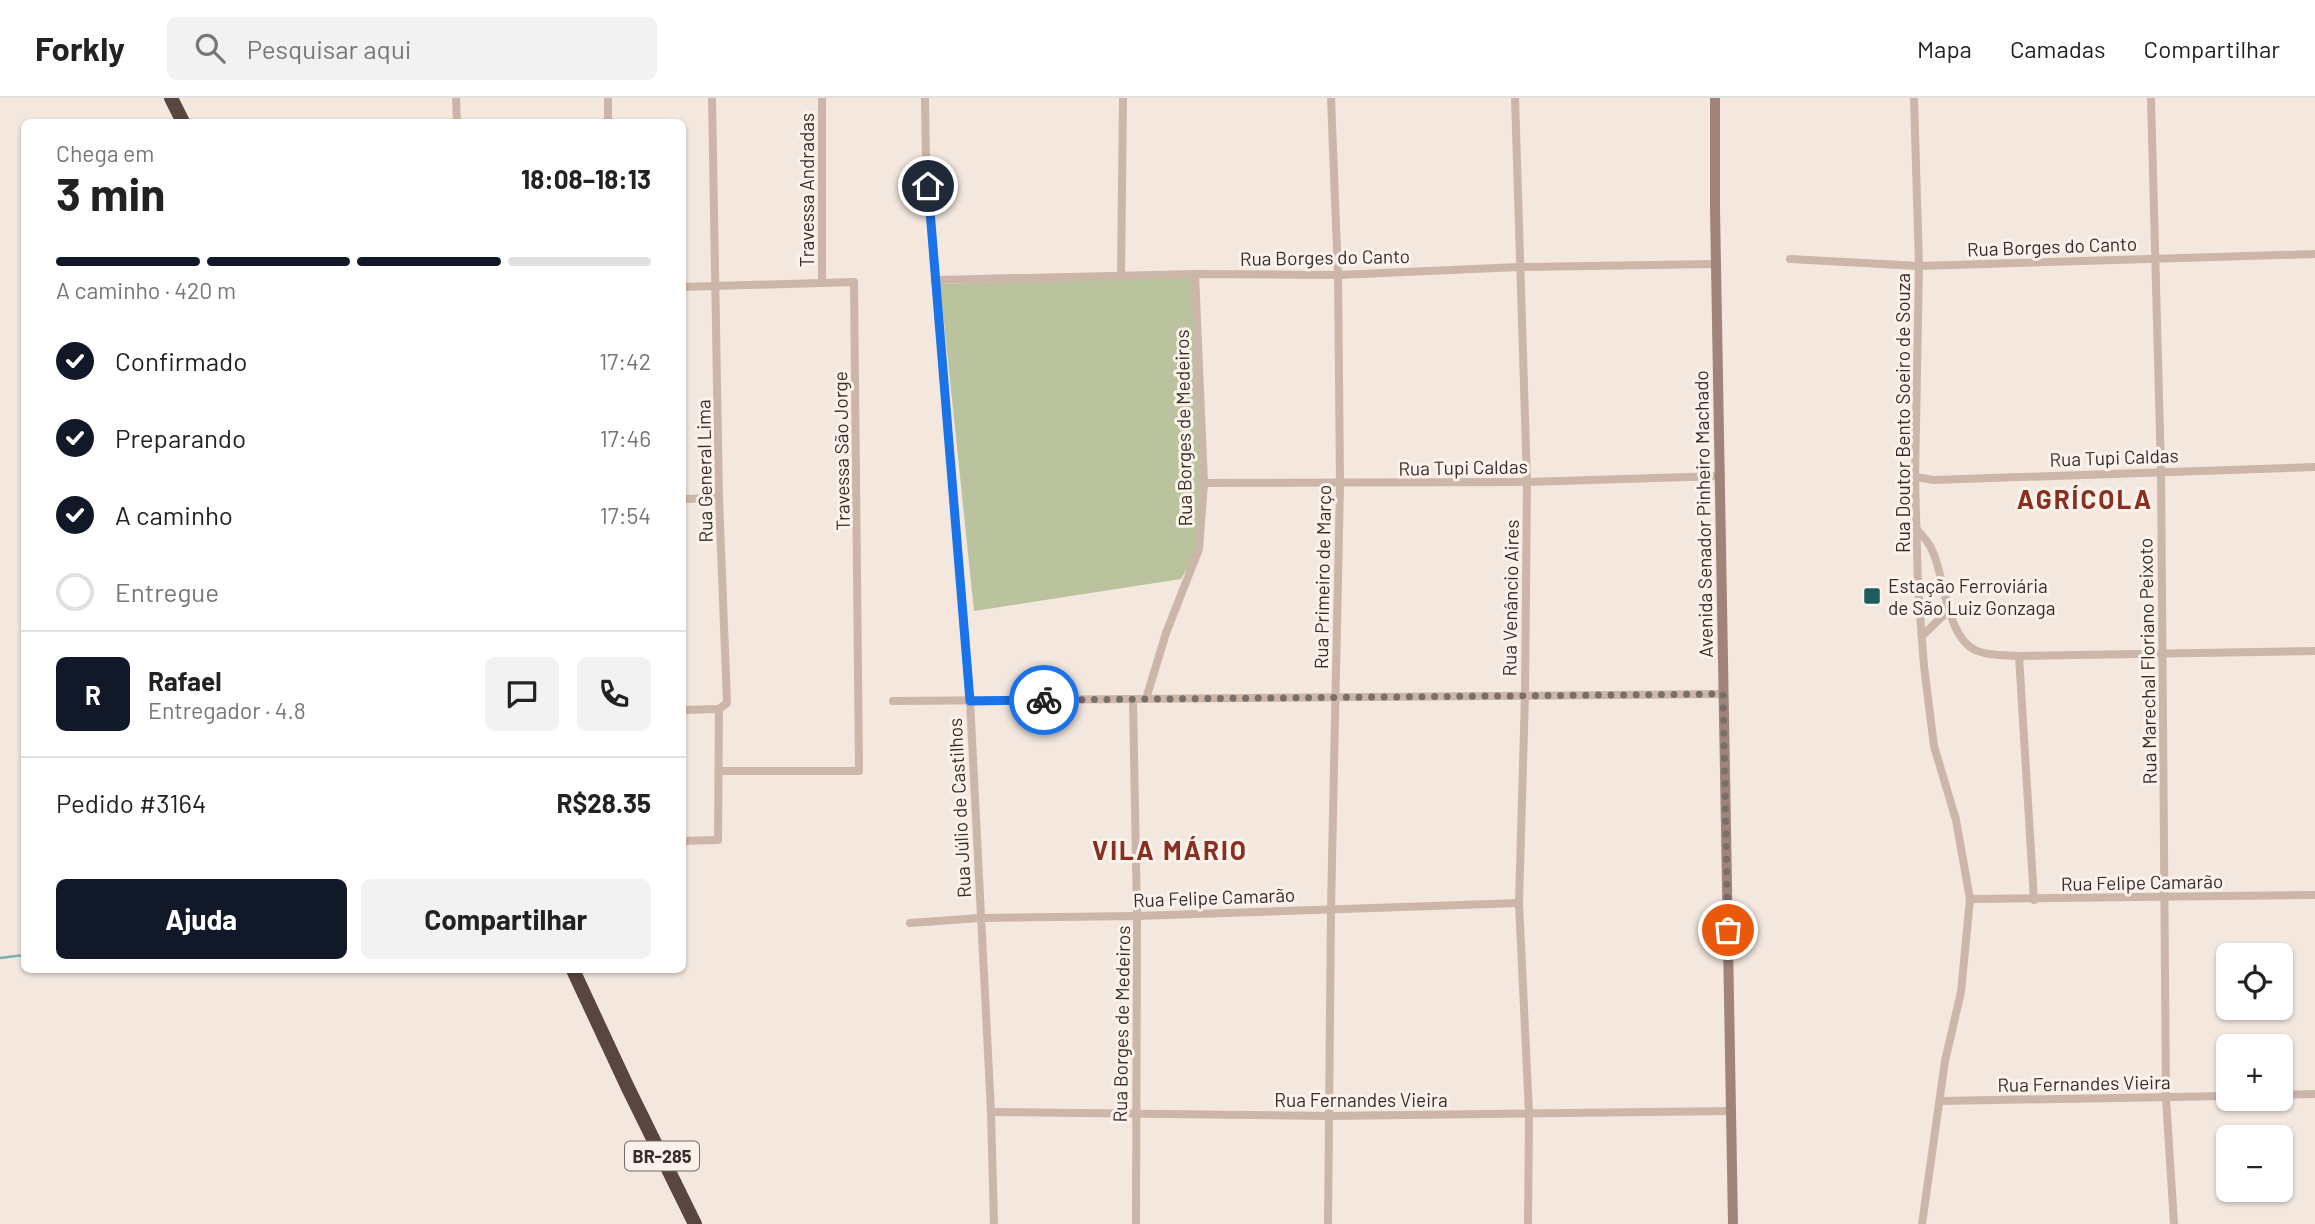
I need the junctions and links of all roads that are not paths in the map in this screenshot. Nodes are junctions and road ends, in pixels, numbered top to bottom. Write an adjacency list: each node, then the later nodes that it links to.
1 (171, 98): 13 (highway)
2 (456, 98): 14 (street)
3 (608, 98): 15 (street)
4 (712, 98): 28 (street, Rua General Lima)
5 (822, 98): 26 (street, Travessa Andradas)
6 (925, 98): 25 (street, Rua Júlio de Castilhos)
7 (1123, 98): 23 (street)
8 (1331, 98): 24 (street, Rua Primeiro de Março)
9 (1516, 98): 21 (street, Rua Venâncio Aires)
10 (1715, 98): 19 (main road, Avenida Senador Pinheiro Machado)
11 (1914, 98): 20 (street, Rua Doutor Bento Soeiro de Souza)
12 (2151, 98): 18 (street, Rua Marechal Floriano Peixoto)
13 (182, 119)
14 (457, 119)
15 (608, 119)
16 (2315, 254): 18 (street, Rua Borges do Canto)
17 (1790, 259): 20 (street, Rua Borges do Canto)
18 (2156, 259): 20 (street, Rua Borges do Canto); 30 (street, Rua Marechal Floriano Peixoto)
19 (1716, 264): 21 (street, Rua Borges do Canto); 31 (main road, Avenida Senador Pinheiro Machado)
20 (1919, 266): 32 (street, Rua Doutor Bento Soeiro de Souza)
21 (1519, 267): 24 (street, Rua Borges do Canto); 33 (street, Rua Venâncio Aires)
22 (1195, 274): 23 (street, Rua Borges do Canto); 24 (street, Rua Borges do Canto); 34 (street, Rua Borges de Medeiros)
23 (1121, 275): 25 (street, Rua Borges do Canto)
24 (1338, 275): 35 (street, Rua Primeiro de Março)
25 (935, 280): 50 (street, Rua Júlio de Castilhos)
26 (822, 283): 28 (street); 53 (street, Travessa São Jorge)
27 (686, 287): 28 (street)
28 (716, 288): 36 (street, Rua General Lima)
29 (2315, 467): 30 (street, Rua Tupi Caldas)
30 (2161, 471): 32 (street, Rua Tupi Caldas); 42 (street, Rua Marechal Floriano Peixoto)
31 (1721, 476): 33 (street, Rua Tupi Caldas); 44 (main road, Avenida Senador Pinheiro Machado)
32 (1915, 477): 38 (street, Rua Doutor Bento Soeiro de Souza)
33 (1527, 482): 35 (street, Rua Tupi Caldas); 45 (street, Rua Venâncio Aires)
34 (1204, 483): 35 (street, Rua Tupi Caldas); 48 (street, Rua Borges de Medeiros)
35 (1340, 484): 46 (street, Rua Primeiro de Março)
36 (719, 498): 37 (street); 51 (street, Rua General Lima)
37 (686, 499)
38 (1915, 527): 39 (street); 40 (street, Rua Doutor Bento Soeiro de Souza)
39 (1949, 610): 40 (street); 43 (street)
40 (1922, 636): 57 (street, Rua Doutor Bento Soeiro de Souza)
41 (2315, 651): 42 (street)
42 (2162, 655): 43 (street); 56 (street, Rua Marechal Floriano Peixoto)
43 (2019, 656): 58 (street)
44 (1723, 694): 45 (street); 70 (main road, Avenida Senador Pinheiro Machado)
45 (1525, 696): 46 (street); 59 (street, Rua Venâncio Aires)
46 (1335, 697): 48 (street); 60 (street, Rua Primeiro de Março)
47 (1133, 699): 48 (street); 50 (street); 61 (street, Rua Borges de Medeiros)
48 (1146, 699)
49 (893, 701): 50 (street)
50 (970, 701): 62 (street, Rua Júlio de Castilhos)
51 (719, 709): 52 (street); 53 (street, Rua General Lima)
52 (686, 710)
53 (719, 771): 54 (street, Rua General Lima)
54 (686, 841)
55 (2315, 895): 56 (street, Rua Felipe Camarão)
56 (2166, 898): 58 (street, Rua Felipe Camarão); 68 (street, Rua Marechal Floriano Peixoto)
57 (1970, 899): 58 (street, Rua Felipe Camarão); 69 (street, Rua Doutor Bento Soeiro de Souza)
58 (2034, 900)
59 (1519, 903): 60 (street, Rua Felipe Camarão); 72 (street, Rua Venâncio Aires)
60 (1331, 908): 61 (street, Rua Felipe Camarão); 74 (street, Rua Primeiro de Março)
61 (1138, 916): 62 (street, Rua Felipe Camarão); 73 (street, Rua Borges de Medeiros)
62 (980, 918): 63 (street, Rua Felipe Camarão); 71 (street, Rua Júlio de Castilhos)
63 (910, 923)
64 (574, 973): 75 (highway, BR-285)
65 (2315, 1094): 66 (street)
66 (2293, 1095)
67 (2216, 1096): 68 (street, Rua Fernandes Vieira)
68 (2166, 1098): 69 (street, Rua Fernandes Vieira); 82 (street, Rua Marechal Floriano Peixoto)
69 (1940, 1101): 81 (street, Rua Doutor Bento Soeiro de Souza)
70 (1732, 1111): 72 (street, Rua Fernandes Vieira); 80 (main road, Avenida Senador Pinheiro Machado)
71 (991, 1112): 73 (street, Rua Fernandes Vieira); 76 (street, Rua Júlio de Castilhos)
72 (1529, 1113): 74 (street, Rua Fernandes Vieira); 79 (street, Rua Venâncio Aires)
73 (1135, 1114): 74 (street, Rua Fernandes Vieira); 77 (street, Rua Borges de Medeiros)
74 (1329, 1116): 78 (street, Rua Primeiro de Março)
75 (695, 1224)
76 (994, 1224)
77 (1136, 1224)
78 (1328, 1224)
79 (1528, 1224)
80 (1733, 1224)
81 (1922, 1224)
82 (2174, 1224)

